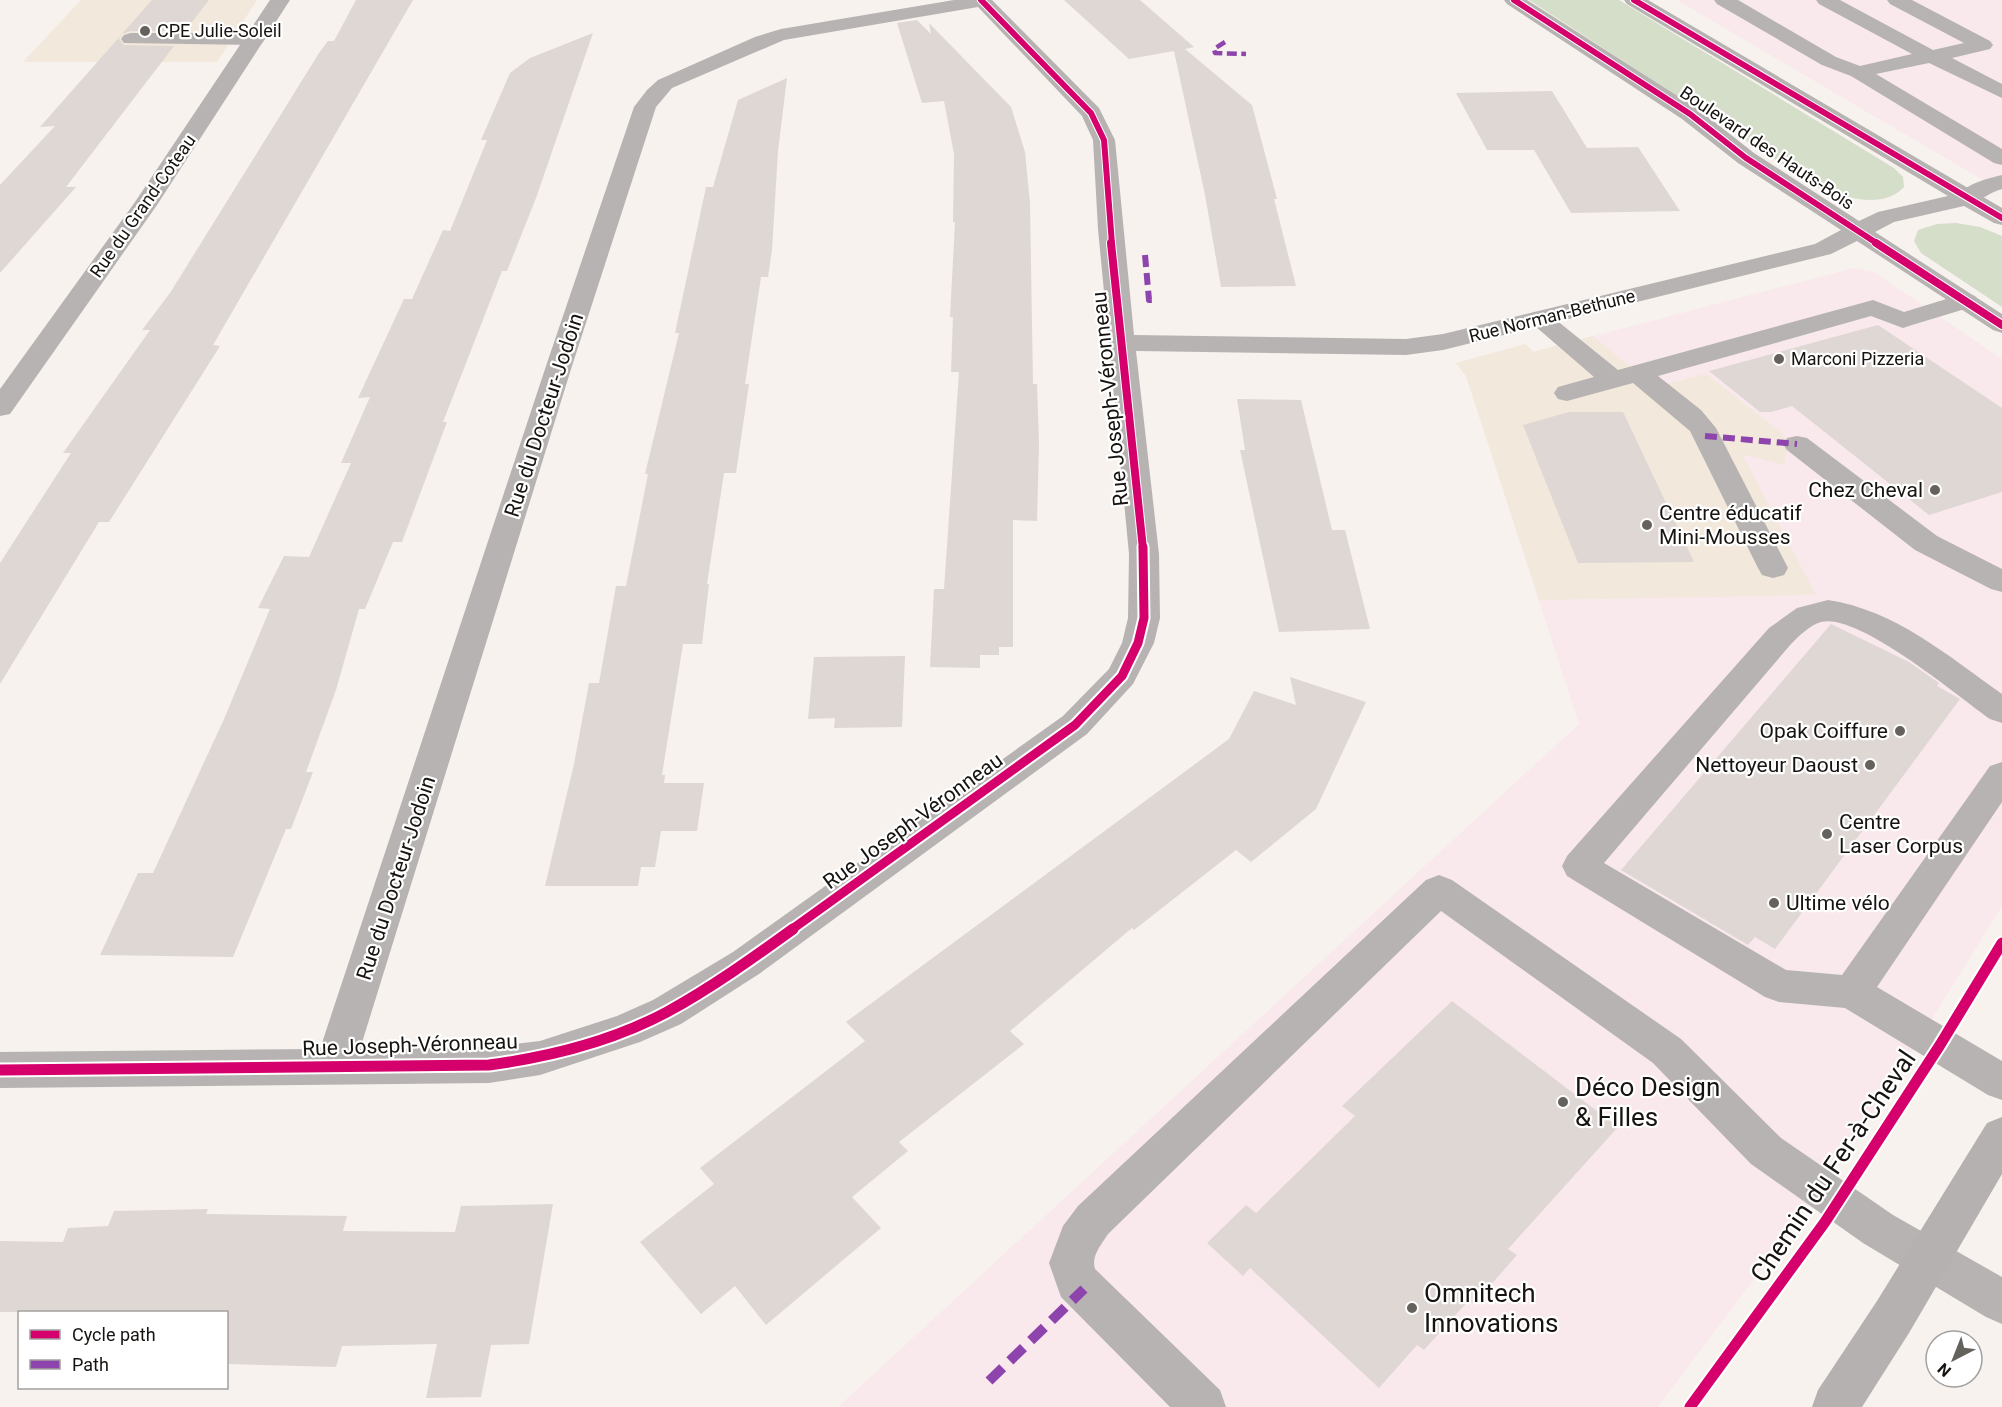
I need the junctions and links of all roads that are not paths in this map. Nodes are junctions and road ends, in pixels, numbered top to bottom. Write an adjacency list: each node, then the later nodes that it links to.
1 (280, 0): 9 (street, Rue du Grand-Coteau)
2 (1514, 0): 17 (street, Boulevard des Hauts-Bois)
3 (1634, 0): 15 (street)
4 (1724, 0): 11 (street)
5 (1826, 0): 10 (street)
6 (1897, 0): 10 (street)
7 (981, 1): 21 (street, Rue Joseph-Véronneau); 31 (street, Rue du Docteur-Jodoin)
8 (131, 39): 9 (street)
9 (255, 39): 24 (street, Rue du Grand-Coteau)
10 (1930, 56): 11 (street); 12 (street)
11 (1858, 72): 13 (street)
12 (2002, 92)
13 (2002, 158)
14 (2002, 182): 15 (street, Rue Norman-Bethune)
15 (1967, 198): 16 (street); 17 (street, Rue Norman-Bethune)
16 (2002, 218)
17 (1860, 232): 18 (street, Boulevard des Hauts-Bois); 19 (street, Rue Norman-Bethune)
18 (1966, 301): 20 (street, Boulevard des Hauts-Bois); 22 (street)
19 (1541, 320): 21 (street, Rue Norman-Bethune); 22 (street)
20 (2002, 325)
21 (1122, 343): 31 (street, Rue Joseph-Véronneau)
22 (1625, 377): 23 (street); 26 (street)
23 (1567, 393)
24 (0, 408)
25 (1797, 444): 27 (street)
26 (1773, 568)
27 (2002, 582)
28 (2002, 711): 30 (street)
29 (2002, 776): 30 (street)
30 (1852, 992): 33 (street)
31 (335, 1066): 32 (street, Rue Joseph-Véronneau)
32 (0, 1070)
33 (2002, 1082)
34 (2002, 1136): 35 (street)
35 (1928, 1260): 36 (street); 37 (street); 38 (street)
36 (2002, 1302)
37 (1203, 1407)
38 (1835, 1407)

